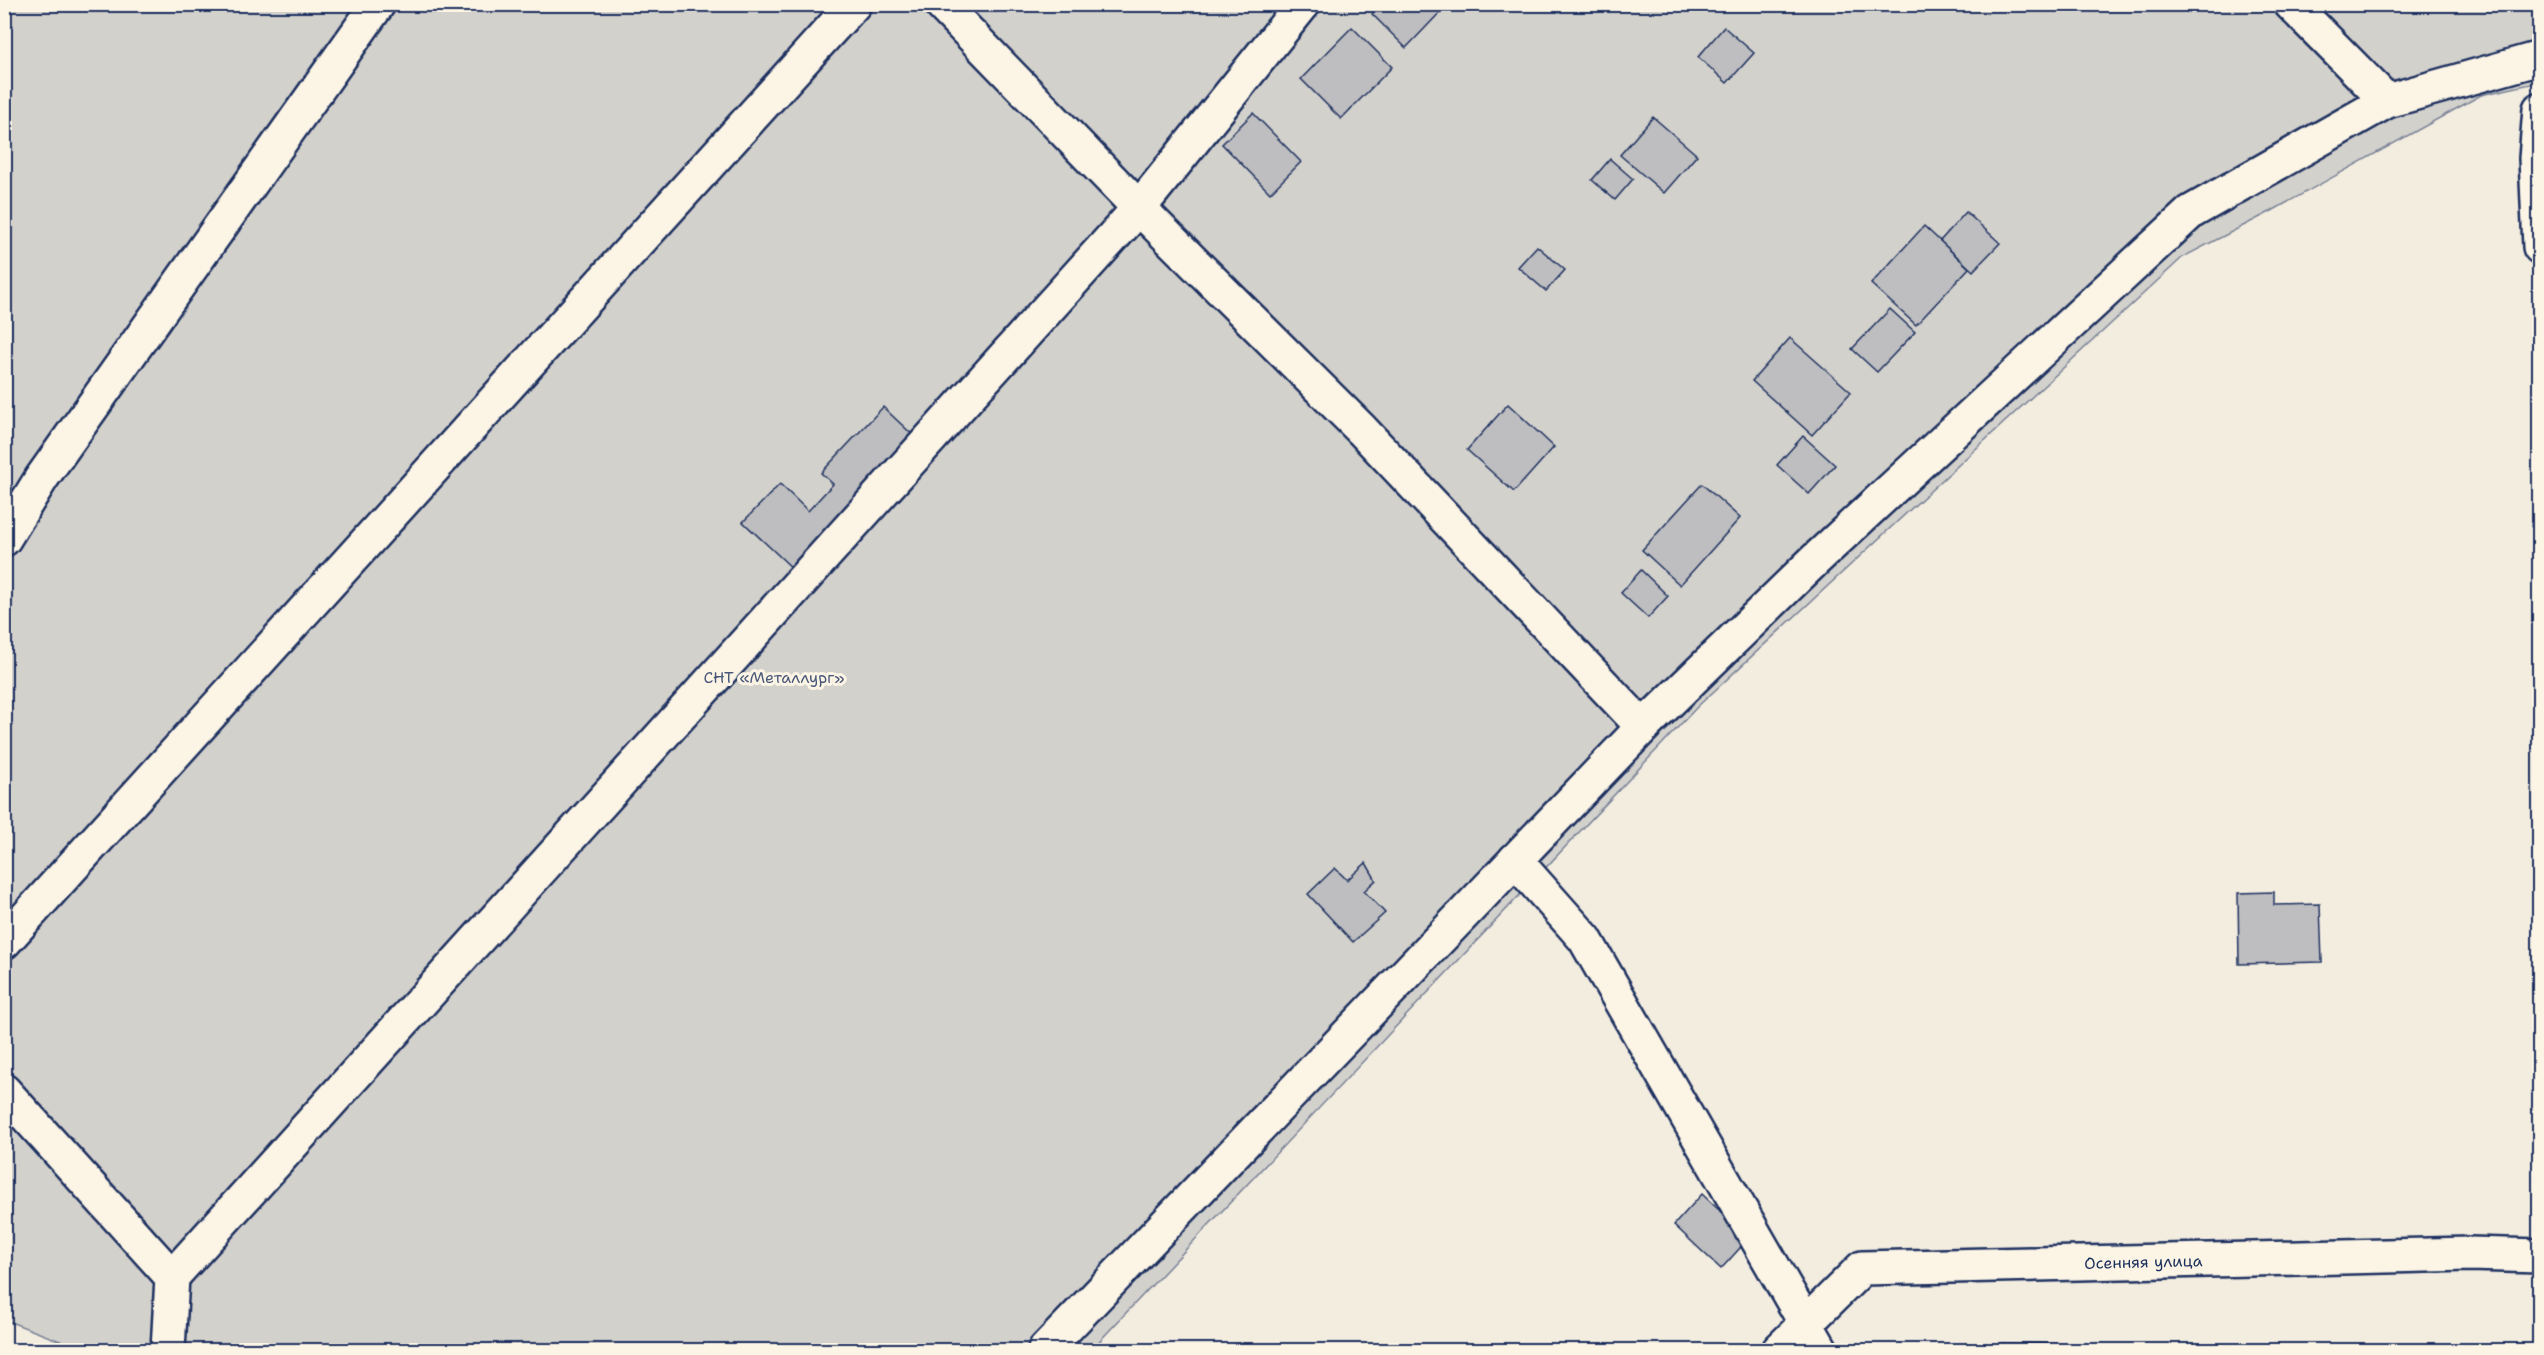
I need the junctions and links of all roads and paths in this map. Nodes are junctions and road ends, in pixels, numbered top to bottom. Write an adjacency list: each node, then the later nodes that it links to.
1 (378, 4): 11 (street)
2 (854, 4): 14 (street)
3 (941, 4): 9 (street)
4 (1303, 4): 9 (street)
5 (2291, 4): 7 (street)
6 (2540, 58): 7 (street)
7 (2387, 101): 12 (street)
8 (2540, 109): 10 (street)
9 (1139, 208): 12 (street); 17 (street)
10 (2540, 247)
11 (4, 539)
12 (1643, 727): 13 (street)
13 (1515, 860): 18 (street); 20 (street)
14 (4, 942)
15 (4, 1091): 17 (street)
16 (2540, 1256): 18 (street, Осенняя улица)
17 (172, 1277): 19 (street)
18 (1813, 1338): 21 (street, Осенняя улица)
19 (168, 1350)
20 (1045, 1350)
21 (1779, 1350)

